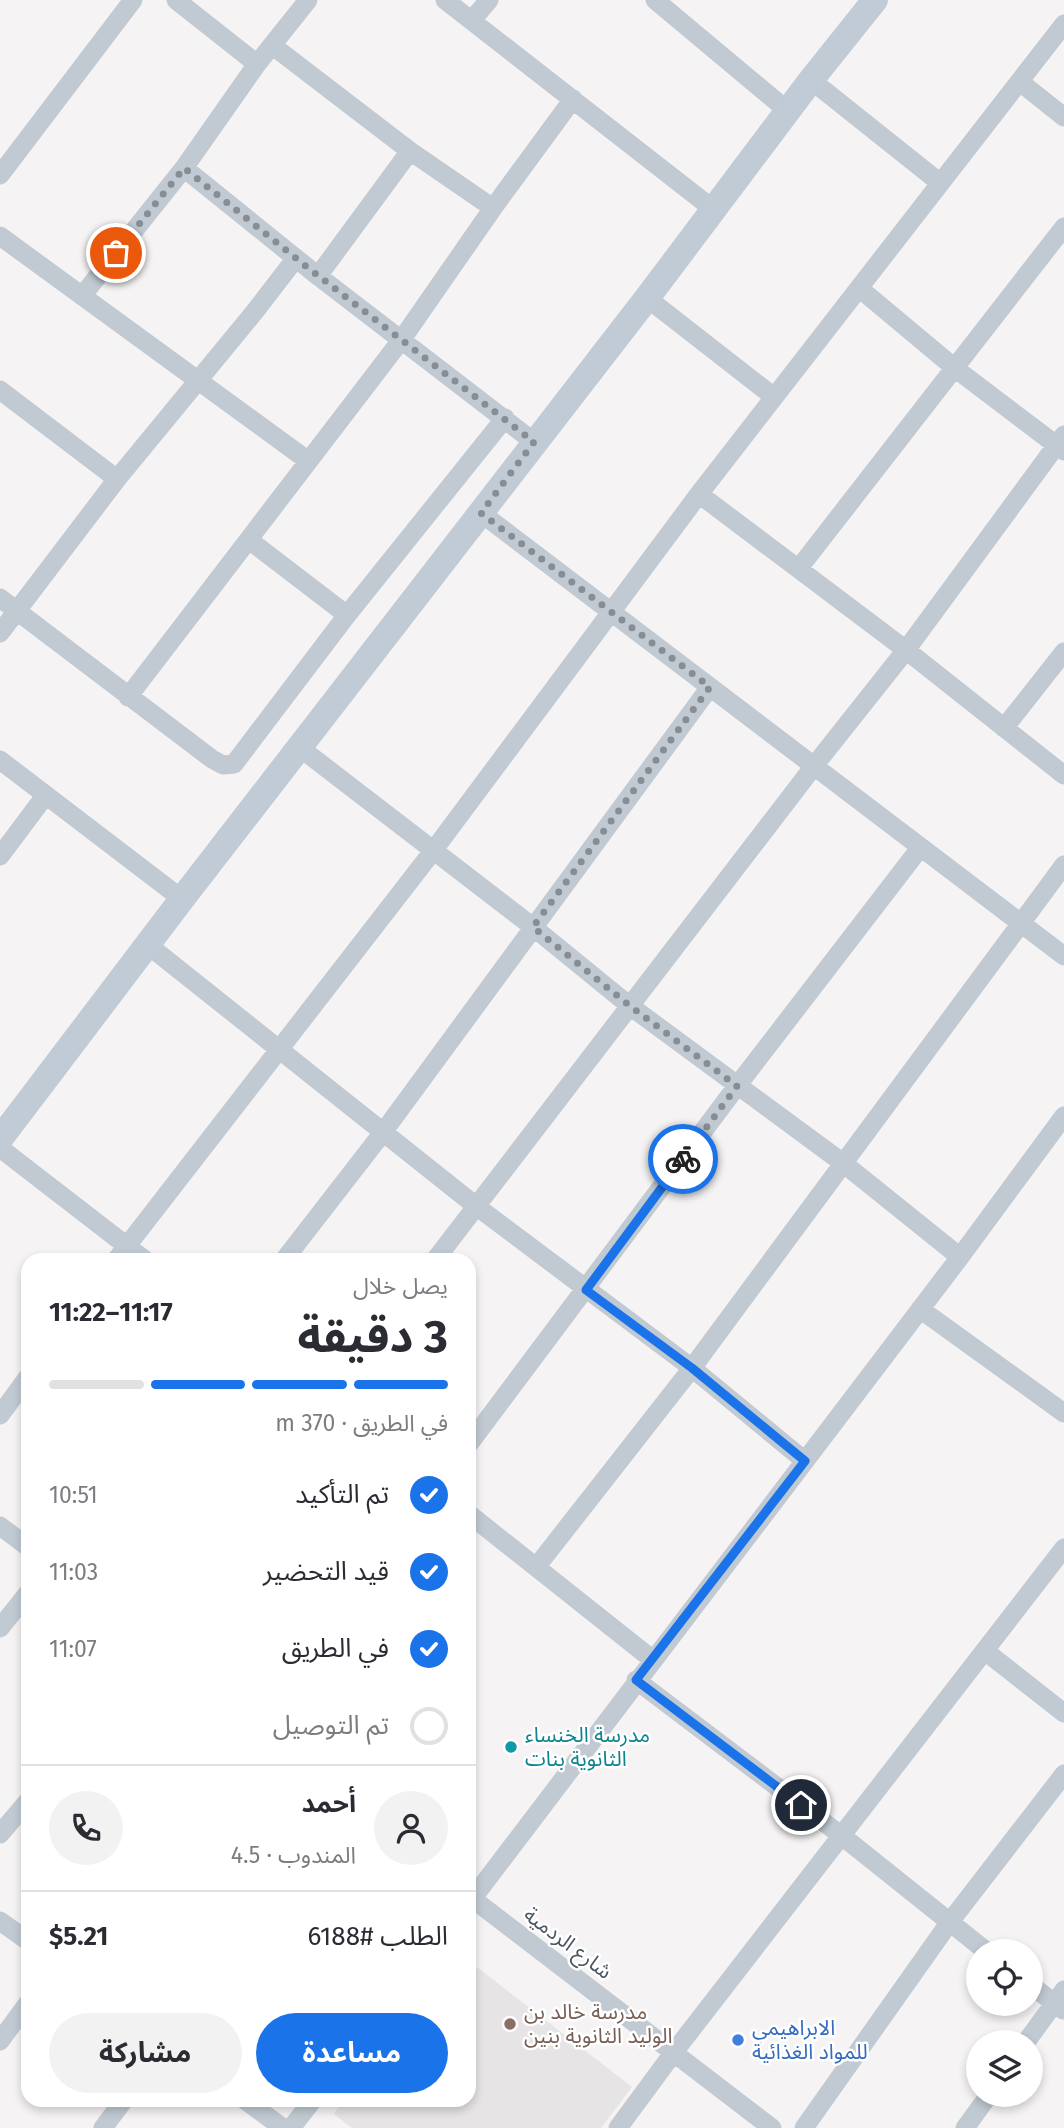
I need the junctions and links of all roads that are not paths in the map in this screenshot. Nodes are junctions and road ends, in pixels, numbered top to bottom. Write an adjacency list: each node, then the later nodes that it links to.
1 (133, 0): 19 (street)
2 (176, 0): 11 (street)
3 (308, 0): 10 (street)
4 (445, 0): 8 (street)
5 (489, 0): 8 (street)
6 (655, 0): 15 (street)
7 (875, 0): 12 (street)
8 (472, 20): 14 (street)
9 (1064, 24): 13 (street)
10 (273, 46): 11 (street); 17 (street)
11 (257, 64): 18 (street)
12 (811, 80): 15 (street); 20 (street)
13 (1020, 82): 16 (street); 20 (street)
14 (573, 99): 21 (street); 22 (street)
15 (789, 112): 22 (street)
16 (1064, 117)
17 (410, 151): 21 (street); 26 (street)
18 (184, 168): 25 (street); 28 (street)
19 (0, 175)
20 (939, 182): 27 (street)
21 (494, 208): 30 (street)
22 (713, 209): 29 (street)
23 (1064, 227): 31 (street)
24 (0, 236): 28 (street)
25 (296, 258): 26 (street); 32 (street)
26 (318, 276): 30 (street)
27 (859, 288): 31 (street); 34 (street)
28 (82, 296): 32 (street)
29 (647, 298): 34 (street); 36 (street)
30 (402, 339): 35 (street); 38 (street)
31 (956, 369): 37 (street); 43 (street)
32 (197, 381): 38 (street); 39 (street)
33 (2, 397): 39 (street)
34 (774, 397): 40 (street)
35 (505, 418): 36 (street); 47 (street)
36 (534, 442): 41 (street)
37 (1061, 444): 49 (street)
38 (307, 460): 42 (street)
39 (117, 479): 45 (street)
40 (699, 494): 43 (street); 46 (street)
41 (481, 513): 46 (street); 54 (street)
42 (248, 540): 47 (street); 52 (street)
43 (799, 568): 49 (street)
44 (0, 598): 45 (street)
45 (17, 611): 48 (street); 52 (street)
46 (610, 612): 51 (street); 60 (street)
47 (347, 615): 52 (street)
48 (0, 633)
49 (906, 650): 53 (street); 56 (street)
50 (1064, 652): 53 (street)
51 (710, 687): 56 (street); 65 (street)
52 (128, 697)
53 (1004, 728): 57 (street)
54 (299, 747): 60 (street); 63 (street)
55 (0, 760): 58 (street)
56 (814, 766): 59 (street); 68 (street)
57 (1064, 775)
58 (45, 796): 61 (street); 63 (street)
59 (920, 848): 64 (street); 70 (street)
60 (433, 851): 65 (street); 69 (street)
61 (0, 856)
62 (1064, 865): 64 (street)
63 (182, 899): 66 (street)
64 (1022, 924): 67 (street); 74 (street)
65 (533, 927): 68 (street); 72 (street)
66 (148, 944): 69 (street); 73 (street)
67 (1064, 956)
68 (630, 1006): 70 (street); 75 (street)
69 (281, 1049): 72 (street); 76 (street)
70 (737, 1086): 74 (street); 80 (street)
71 (1064, 1116): 79 (street)
72 (384, 1130): 75 (street); 77 (street)
73 (2, 1136): 76 (street)
74 (843, 1163): 79 (street); 82 (street)
75 (476, 1206): 78 (street); 80 (street)
76 (122, 1253)
77 (289, 1253)
78 (440, 1253)
79 (960, 1257): 81 (street)
80 (586, 1290): 82 (street); 86 (street)
81 (920, 1308): 84 (street); 87 (street)
82 (692, 1368): 87 (street); 92 (street)
83 (21, 1386): 85 (street)
84 (1064, 1413)
85 (0, 1415)
86 (476, 1435)
87 (805, 1461): 96 (street)
88 (476, 1519): 92 (street)
89 (0, 1526): 90 (street)
90 (21, 1542)
91 (1064, 1548): 95 (street)
92 (537, 1566): 96 (street)
93 (21, 1602): 94 (street)
94 (0, 1628)
95 (985, 1651): 98 (street); 102 (street)
96 (653, 1660): 97 (street)
97 (636, 1680): 102 (street); 103 (street)
98 (1064, 1713)
99 (1064, 1774): 106 (street)
100 (21, 1809): 101 (street)
101 (0, 1834)
102 (842, 1836): 106 (street); 114 (street)
103 (476, 1891)
104 (476, 1904): 114 (street, شارع الردمية)
105 (0, 1920): 107 (street)
106 (948, 1923): 108 (street); 124 (street)
107 (21, 1936)
108 (970, 1939)
109 (1043, 1991): 110 (street)
110 (1061, 2001): 112 (street)
111 (21, 2012): 113 (street)
112 (1036, 2030)
113 (0, 2041)
114 (674, 2052): 122 (street); 123 (street, شارع الردمية)
115 (119, 2107): 119 (street)
116 (254, 2107): 120 (street)
117 (307, 2107): 121 (street)
118 (980, 2107): 125 (street)
119 (103, 2128)
120 (283, 2128)
121 (290, 2128)
122 (618, 2128)
123 (772, 2128)
124 (804, 2128)
125 (965, 2128)

